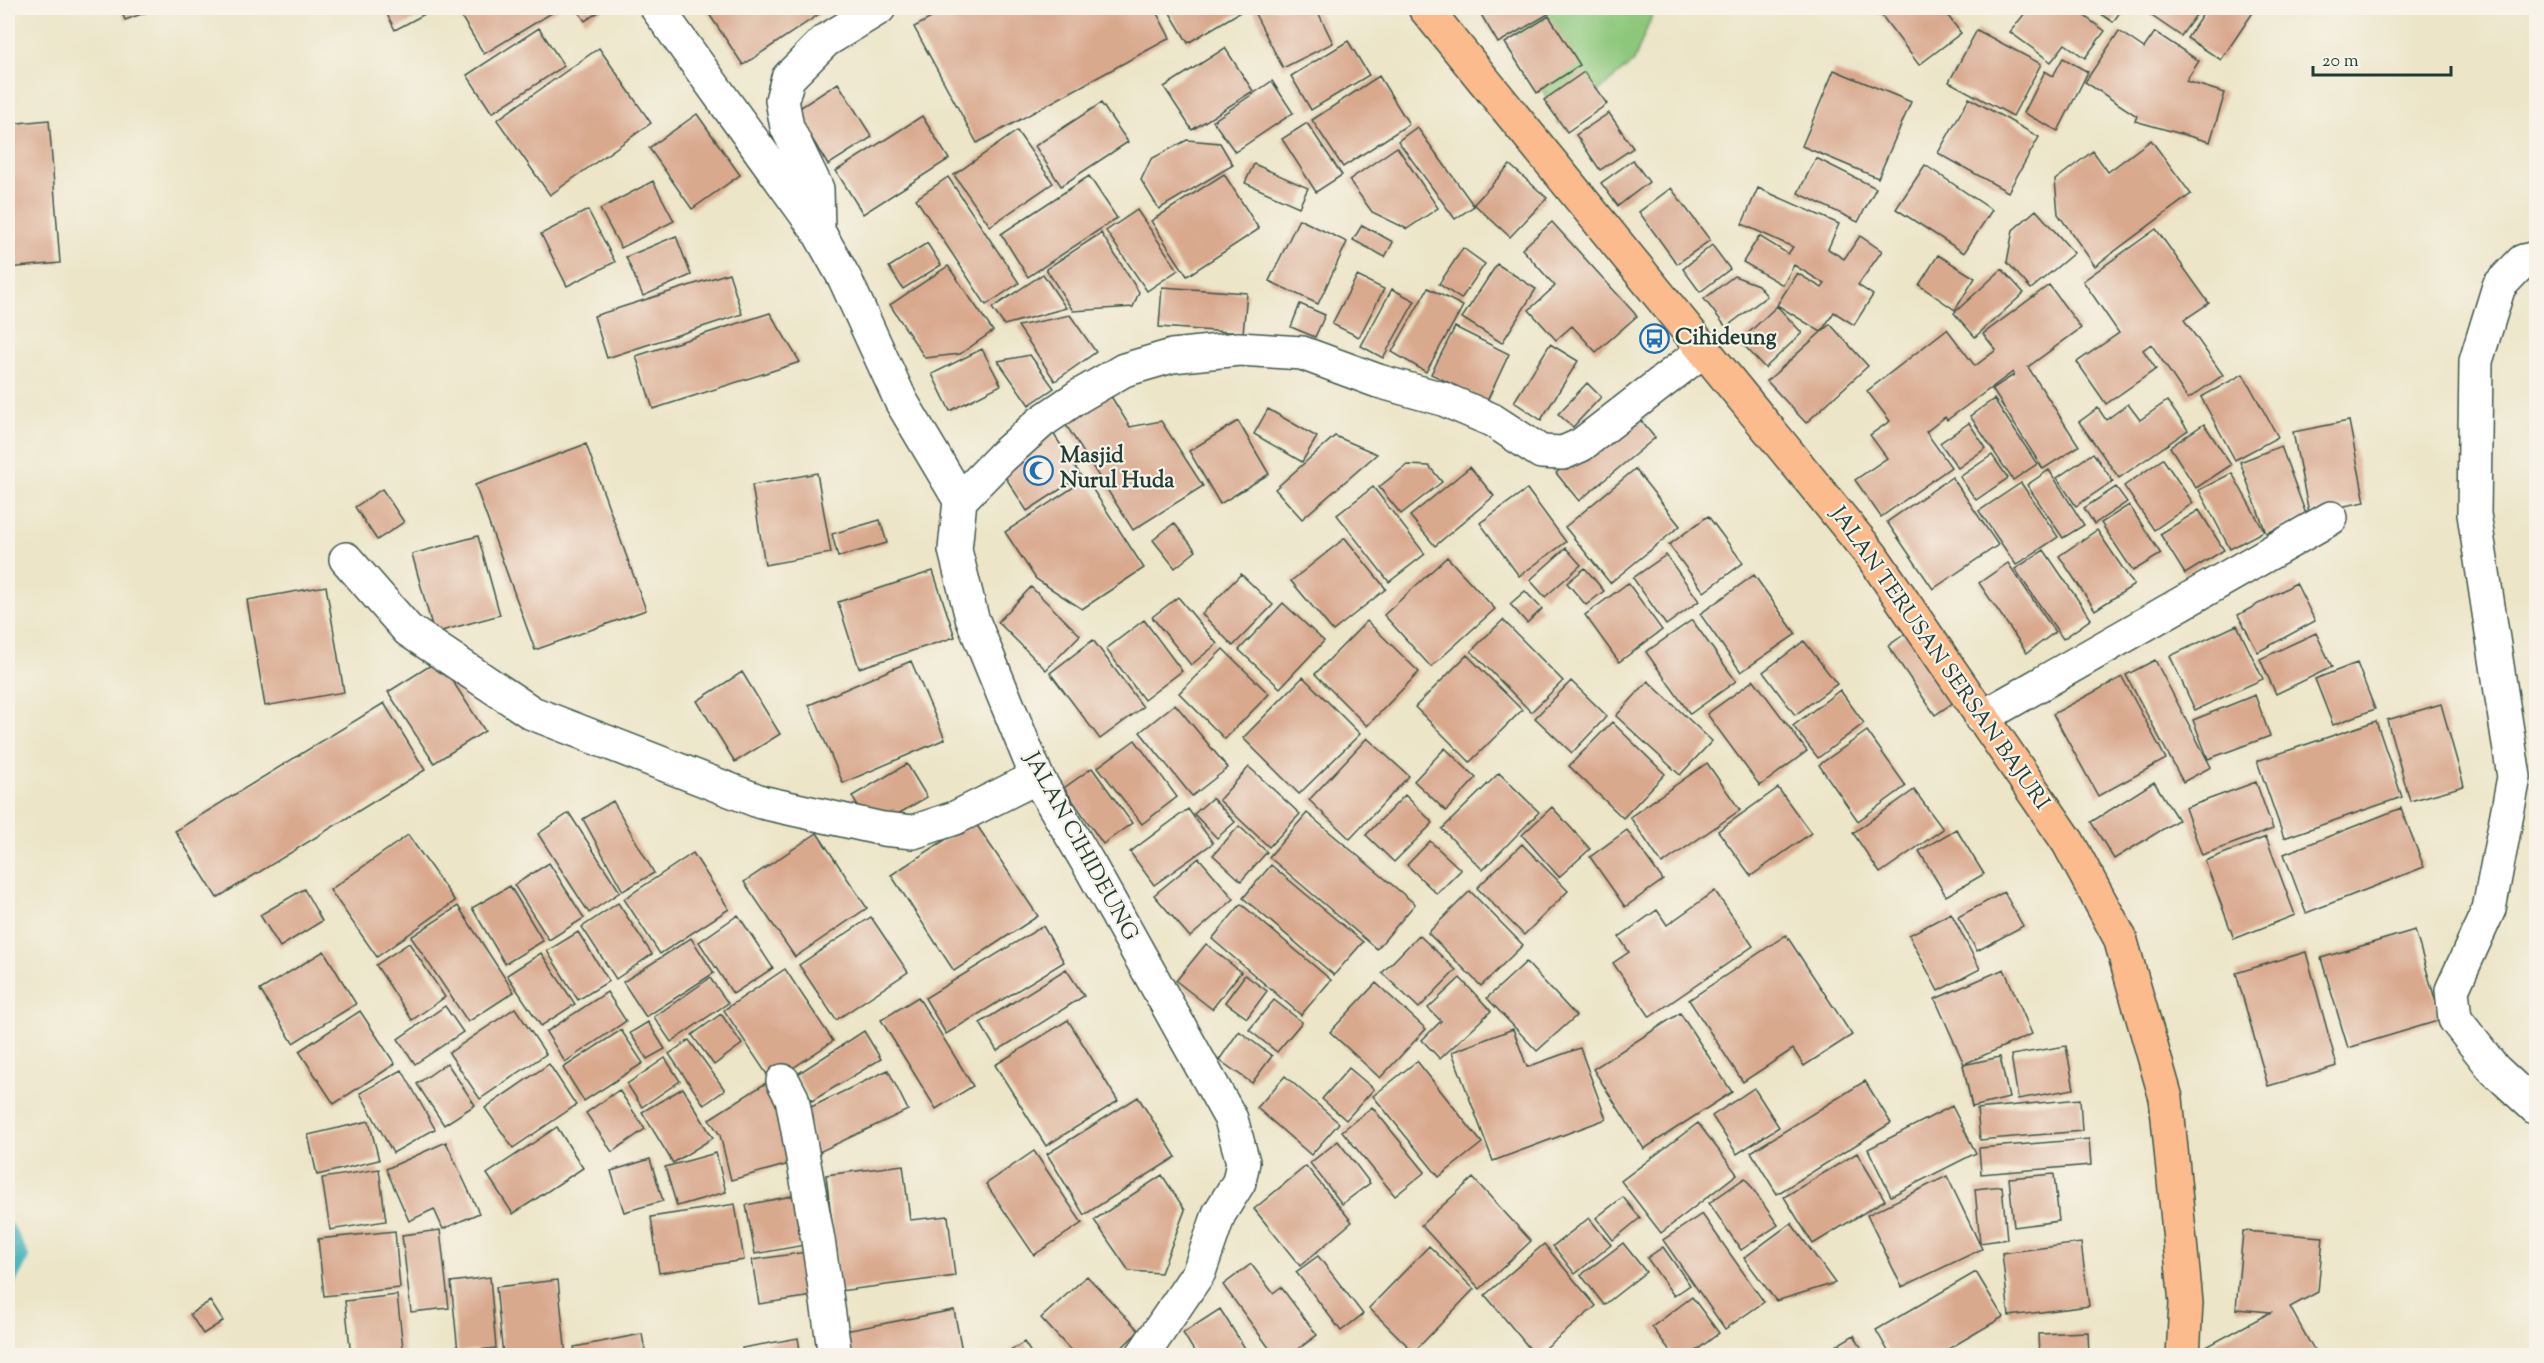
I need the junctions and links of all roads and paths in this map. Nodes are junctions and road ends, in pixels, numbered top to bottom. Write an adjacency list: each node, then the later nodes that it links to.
1 (657, 8): 4 (street)
2 (879, 8): 4 (street)
3 (1425, 8): 6 (main road, JALAN TERUSAN SERSAN BAJURI)
4 (818, 231): 7 (street)
5 (2536, 258): 13 (street)
6 (1705, 349): 7 (street); 10 (main road, JALAN TERUSAN SERSAN BAJURI)
7 (960, 500): 11 (street, JALAN CIHIDEUNG)
8 (2331, 518): 10 (street)
9 (346, 559): 11 (street)
10 (1981, 718): 16 (main road, JALAN TERUSAN SERSAN BAJURI)
11 (1037, 777): 15 (street, JALAN CIHIDEUNG)
12 (783, 1081): 14 (street)
13 (2536, 1107)
14 (835, 1356)
15 (1142, 1356)
16 (2183, 1356)

